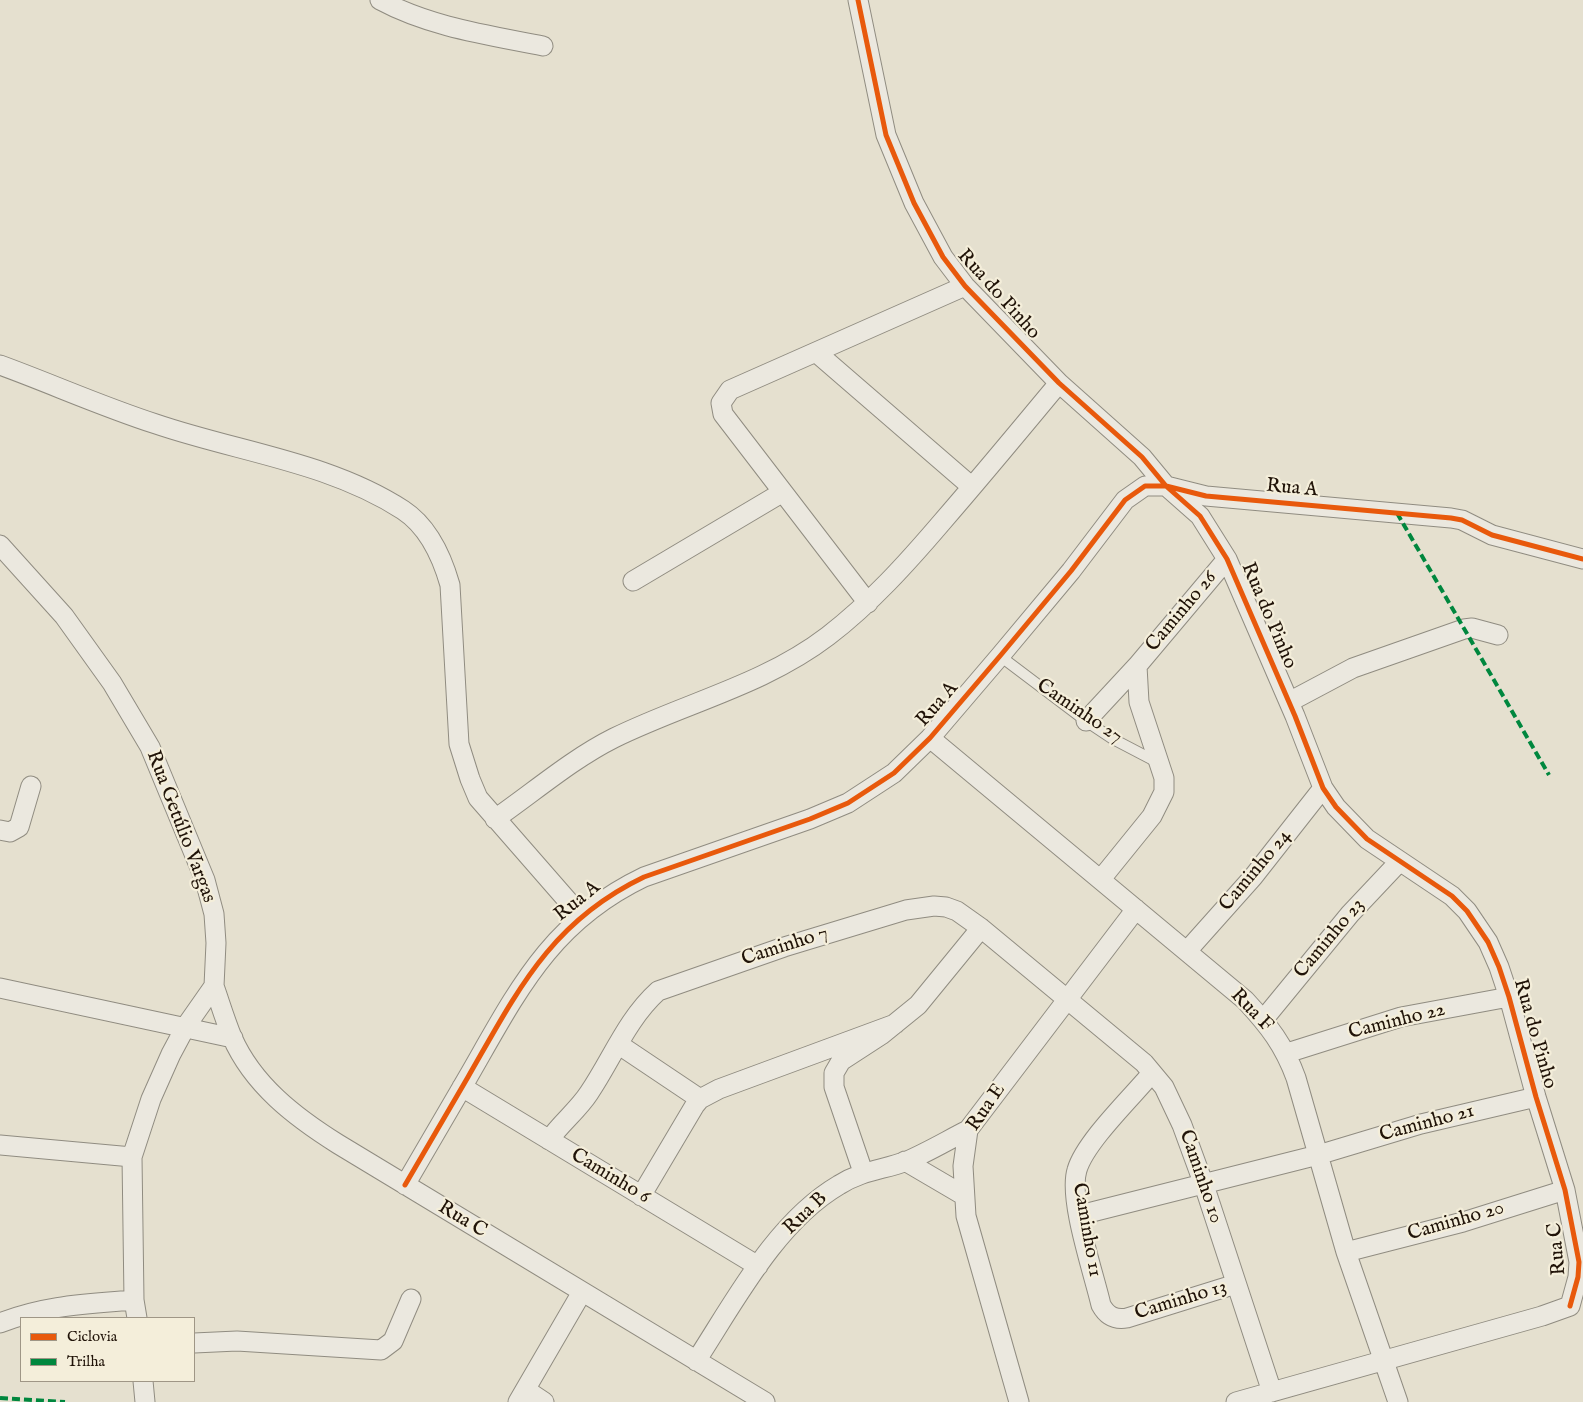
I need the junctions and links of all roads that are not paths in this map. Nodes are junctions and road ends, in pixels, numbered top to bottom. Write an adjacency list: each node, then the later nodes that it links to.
1 (380, 0): 3 (street)
2 (858, 0): 4 (street, Rua do Pinho)
3 (543, 46)
4 (965, 286): 5 (street); 7 (street, Rua do Pinho)
5 (817, 353): 9 (street); 10 (street)
6 (0, 365): 25 (street)
7 (1059, 383): 8 (street, Rua do Pinho); 9 (street)
8 (1166, 486): 12 (street, Rua do Pinho); 13 (street, Rua A); 17 (street, Rua A)
9 (972, 487): 15 (street)
10 (783, 492): 14 (street); 15 (street)
11 (0, 545): 33 (street, Rua Getúlio Vargas)
12 (1227, 559): 18 (street, Caminho 26); 19 (street, Rua do Pinho)
13 (1583, 559)
14 (633, 581)
15 (868, 603): 25 (street)
16 (1498, 635): 19 (street)
17 (1000, 656): 20 (lane, Caminho 27); 21 (street, Rua A)
18 (1137, 666): 20 (street, Caminho 26); 22 (street)
19 (1289, 702): 24 (street, Rua do Pinho)
20 (1086, 721): 22 (lane, Caminho 27)
21 (930, 738): 28 (street, Rua F); 30 (street, Rua A)
22 (1160, 764): 28 (street)
23 (31, 786): 26 (street)
24 (1323, 788): 27 (street, Rua do Pinho); 32 (street, Caminho 24)
25 (495, 819): 30 (street)
26 (0, 830)
27 (1400, 861): 35 (street, Rua do Pinho); 37 (street, Caminho 23)
28 (1101, 879): 29 (street, Rua F)
29 (1136, 909): 32 (street, Rua F); 36 (street, Rua E)
30 (581, 916): 44 (street, Rua A)
31 (981, 928): 36 (street, Caminho 7); 38 (street); 41 (street, Caminho 7)
32 (1187, 951): 37 (street, Rua F)
33 (214, 986): 39 (street); 40 (street, Rua C)
34 (0, 988): 39 (street)
35 (1509, 998): 42 (street, Caminho 22); 45 (street, Rua do Pinho)
36 (1068, 1001): 43 (street, Caminho 10); 47 (street, Rua E)
37 (1263, 1020): 42 (street, Rua F)
38 (895, 1024): 46 (street); 53 (street)
39 (186, 1026): 40 (street); 51 (street)
40 (233, 1038): 54 (street, Rua C)
41 (618, 1044): 46 (street); 48 (street, Caminho 7)
42 (1287, 1053): 50 (street, Rua F)
43 (1152, 1073): 55 (street, Caminho 10); 60 (street, Caminho 11)
44 (465, 1082): 48 (street, Caminho 6); 54 (street, Rua A)
45 (1536, 1097): 50 (street, Caminho 21); 56 (street, Rua do Pinho)
46 (700, 1099): 58 (street)
47 (968, 1130): 52 (street, Rua B); 57 (street, Rua E)
48 (552, 1135): 58 (street, Caminho 6)
49 (0, 1145): 51 (street)
50 (1318, 1155): 55 (street, Caminho 21); 61 (street, Rua F)
51 (132, 1157): 68 (street)
52 (906, 1161): 53 (street, Rua B); 57 (street)
53 (863, 1172): 62 (street, Rua B)
54 (405, 1185): 64 (street, Rua C)
55 (1204, 1185): 60 (street, Caminho 21); 63 (street, Caminho 10)
56 (1565, 1190): 59 (street); 61 (street, Caminho 20); 67 (street, Rua C)
57 (963, 1195): 79 (street, Rua E)
58 (642, 1196): 62 (street, Caminho 6)
59 (1583, 1213)
60 (1080, 1216): 66 (street, Caminho 11)
61 (1346, 1252): 71 (street, Rua F)
62 (758, 1266): 72 (street, Rua B)
63 (1236, 1284): 66 (street, Caminho 13); 74 (street, Caminho 10)
64 (582, 1292): 72 (street, Rua C); 75 (street)
65 (411, 1299): 70 (street)
66 (1101, 1305)
67 (1576, 1308): 71 (street, Rua C)
68 (136, 1309): 69 (street)
69 (0, 1323)
70 (195, 1343)
71 (1384, 1360): 74 (street, Rua C); 81 (street, Rua F)
72 (696, 1361): 78 (street, Rua C)
73 (143, 1382): 76 (street)
74 (1272, 1392): 80 (street, Rua C)
75 (522, 1396): 77 (street)
76 (145, 1402)
77 (544, 1402)
78 (764, 1402)
79 (1019, 1402)
80 (1236, 1402)
81 (1398, 1402)

